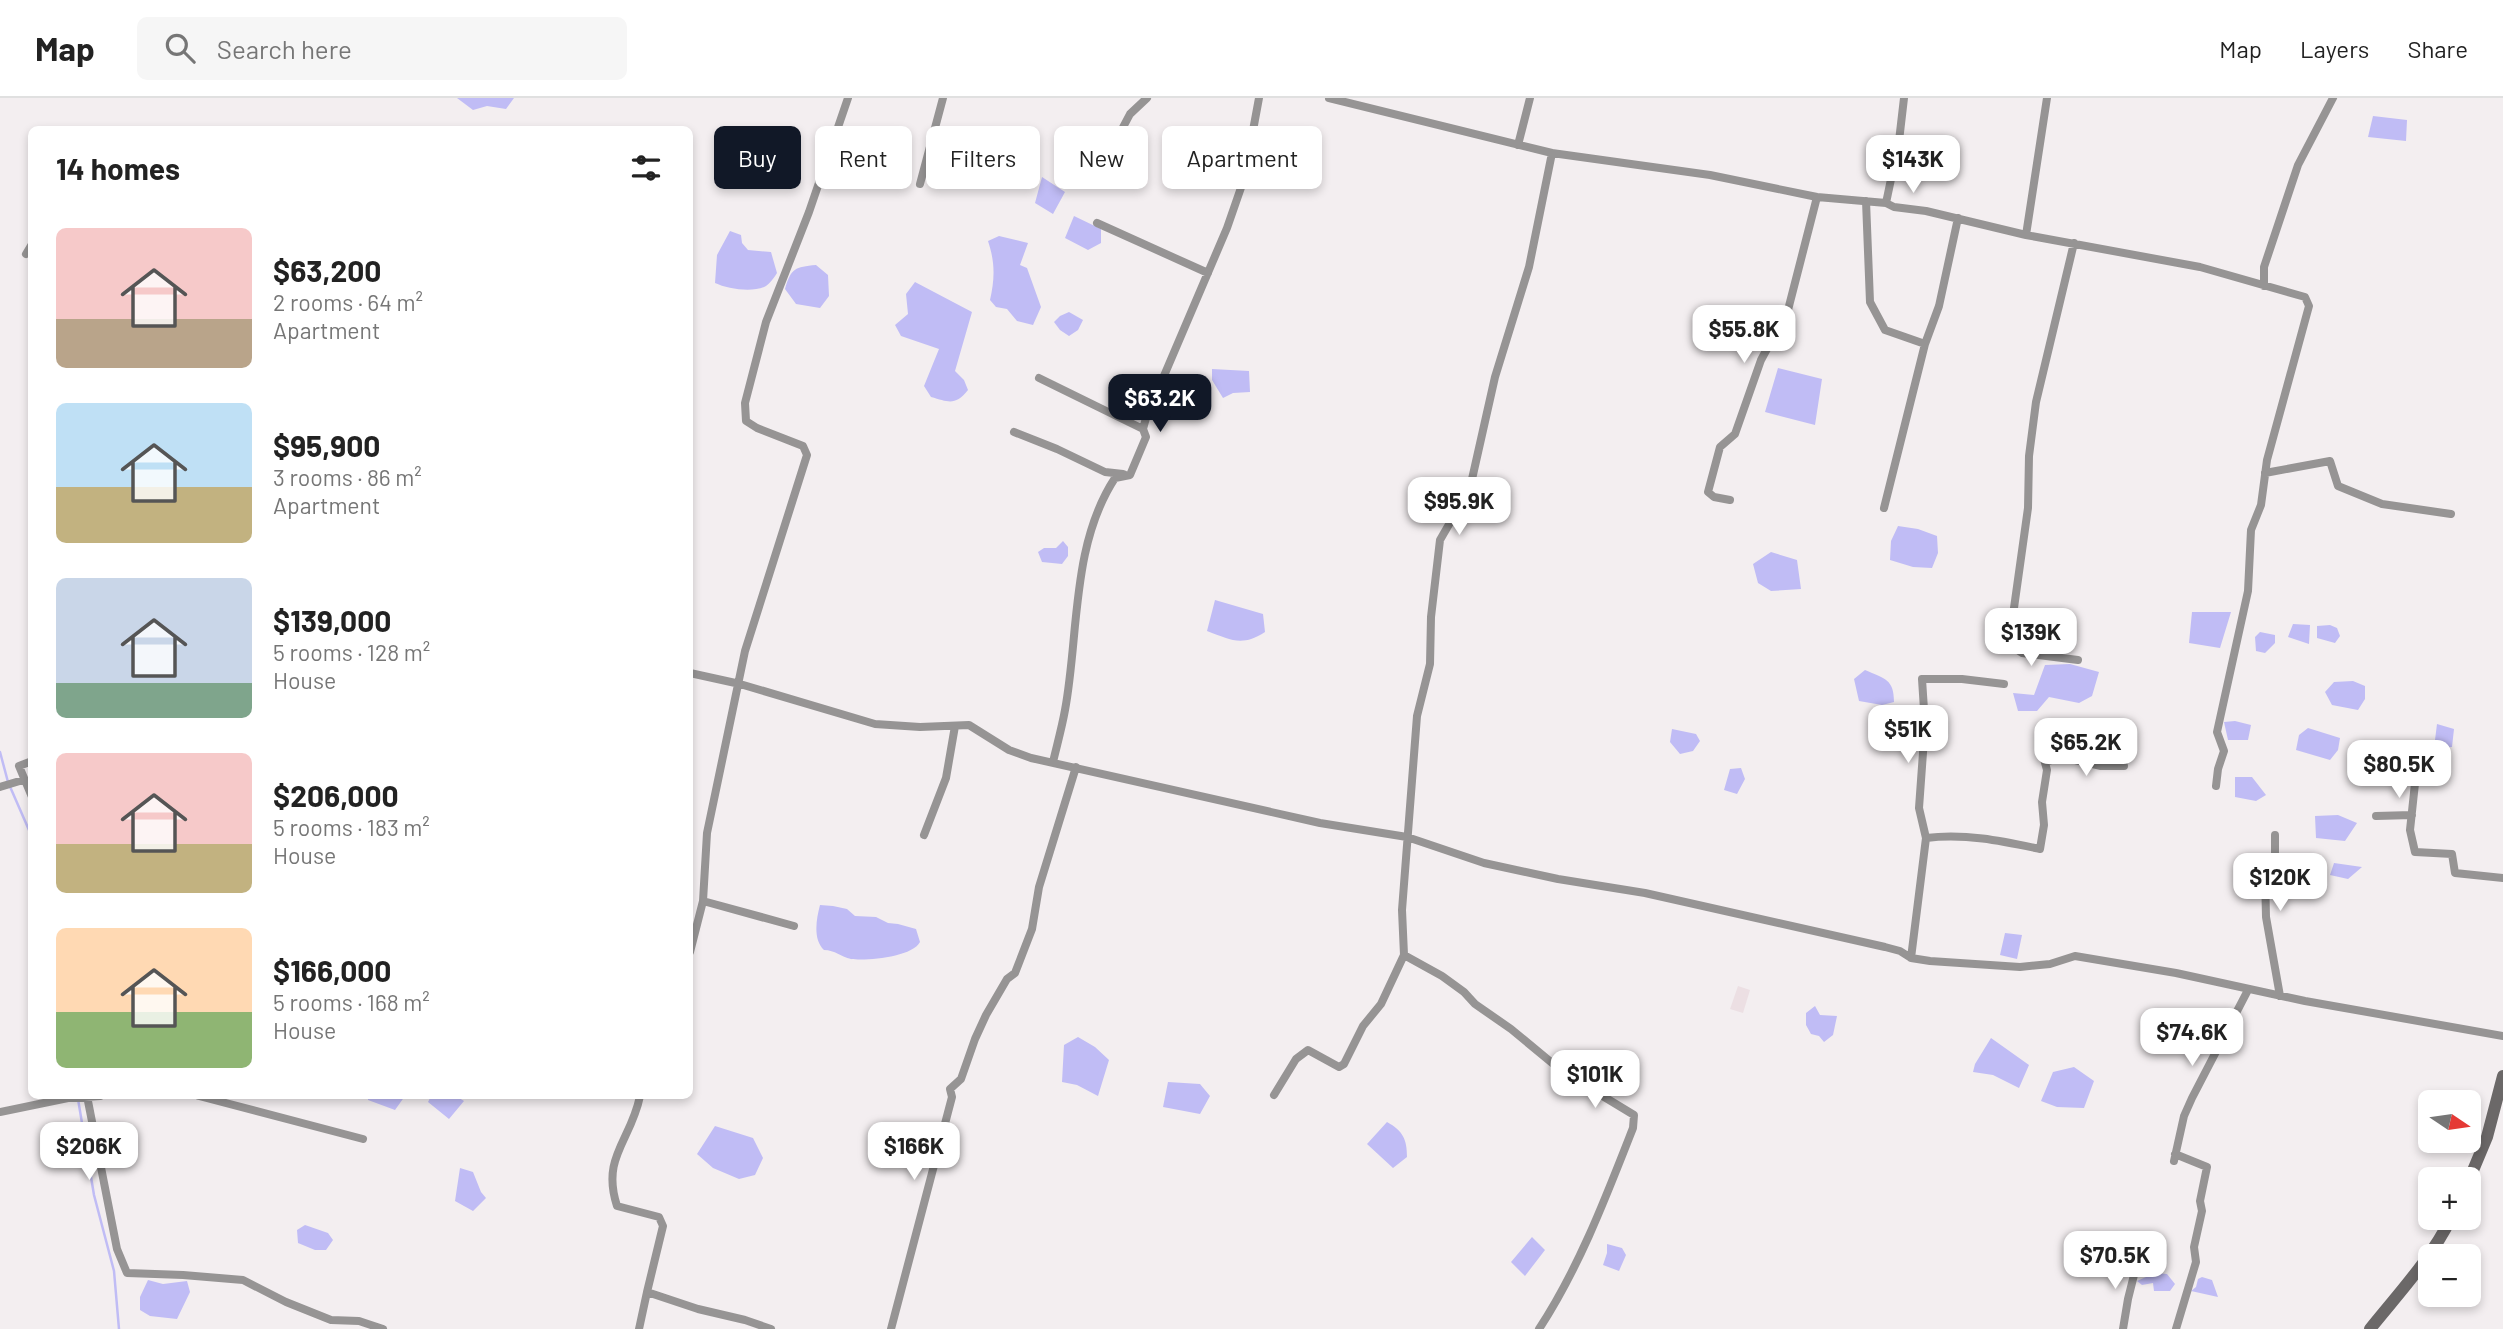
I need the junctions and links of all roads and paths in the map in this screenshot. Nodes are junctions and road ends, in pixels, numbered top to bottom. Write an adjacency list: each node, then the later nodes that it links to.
1 (848, 98): 37 (street)
2 (943, 98): 14 (street)
3 (1147, 98): 11 (street)
4 (1259, 98): 24 (street)
5 (1329, 98): 10 (street)
6 (1530, 98): 12 (street)
7 (1904, 98): 17 (street)
8 (2047, 98): 20 (street)
9 (2333, 98): 25 (street)
10 (1365, 102): 12 (street)
11 (1124, 126)
12 (1518, 145): 13 (street)
13 (1552, 153): 15 (street); 55 (street)
14 (920, 184)
15 (1817, 197): 16 (street); 32 (street)
16 (1866, 201): 17 (street); 26 (street)
17 (1886, 203): 18 (street)
18 (1958, 218): 20 (street); 26 (street)
19 (1097, 223): 24 (street)
20 (2026, 235): 21 (street)
21 (2074, 243): 25 (street); 35 (street)
22 (28, 251): 23 (street)
23 (26, 254)
24 (1208, 273): 28 (street)
25 (2264, 286): 30 (street)
26 (1925, 344): 33 (street)
27 (1039, 377): 28 (street)
28 (1143, 429): 31 (street)
29 (1014, 432): 31 (street)
30 (2265, 473): 34 (street); 49 (street)
31 (1130, 475): 41 (street)
32 (1730, 500)
33 (1884, 508)
34 (2451, 514)
35 (2078, 660)
36 (693, 674): 37 (street)
37 (740, 684): 39 (street); 58 (street)
38 (2004, 684): 56 (street)
39 (955, 726): 41 (street); 53 (street)
40 (2039, 741): 42 (street)
41 (1053, 762): 45 (street)
42 (2045, 762): 44 (street); 56 (street)
43 (28, 763): 47 (street)
44 (2123, 766)
45 (1076, 768): 55 (street); 81 (street)
46 (2416, 774): 51 (street)
47 (23, 780): 48 (street); 50 (street)
48 (1, 786)
49 (2216, 786)
50 (28, 789)
51 (2412, 815): 52 (street); 57 (street)
52 (2376, 816)
53 (924, 835)
54 (2275, 835): 64 (street)
55 (1407, 837): 61 (street); 62 (street)
56 (1926, 838): 62 (street)
57 (2503, 878)
58 (703, 901): 59 (street); 60 (street)
59 (794, 926)
60 (693, 939)
61 (1404, 955): 67 (street); 82 (street)
62 (1911, 958): 63 (street)
63 (2248, 990): 64 (street); 84 (street)
64 (2280, 996): 65 (street)
65 (2503, 1037)
66 (2503, 1076): 74 (main road)
67 (1274, 1095)
68 (72, 1099): 72 (street)
69 (83, 1099): 78 (street)
70 (210, 1099): 73 (street)
71 (639, 1099): 77 (street)
72 (0, 1112)
73 (363, 1139)
74 (2474, 1167)
75 (2444, 1230): 85 (main road)
76 (2138, 1259): 83 (street)
77 (647, 1292): 79 (street); 80 (street)
78 (383, 1329)
79 (639, 1329)
80 (771, 1329)
81 (891, 1329)
82 (1539, 1329)
83 (2123, 1329)
84 (2176, 1329)
85 (2370, 1329)

